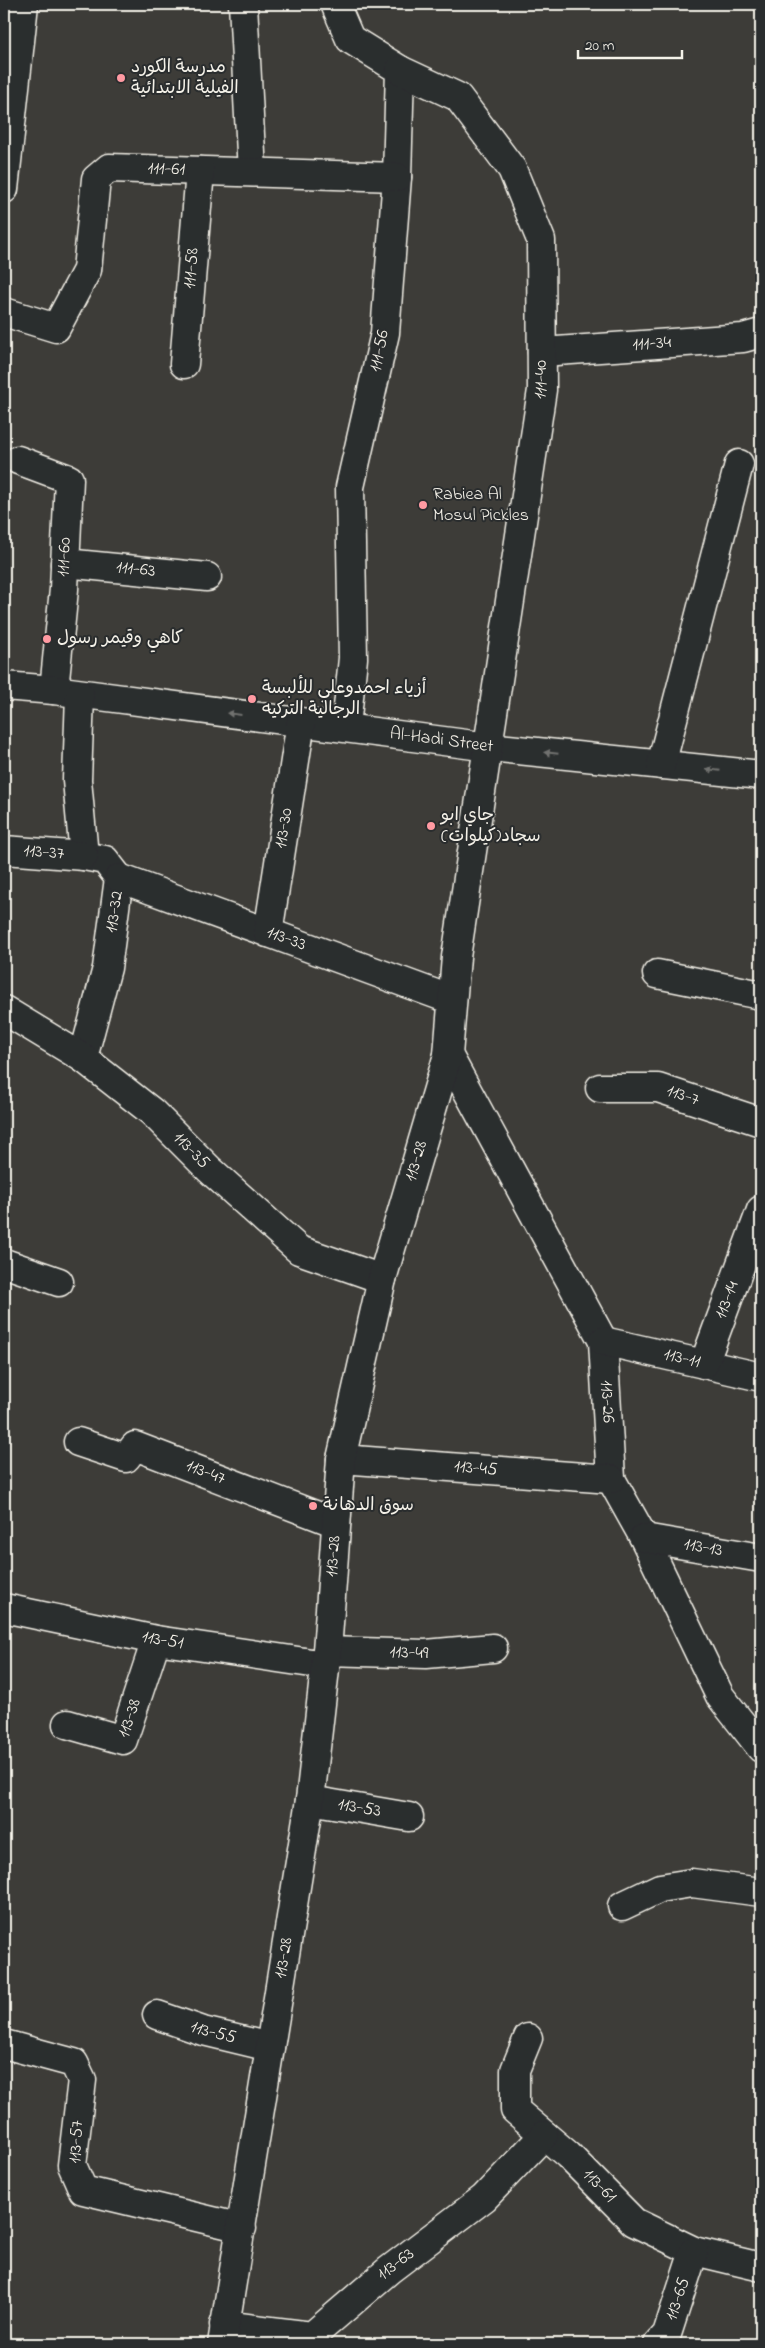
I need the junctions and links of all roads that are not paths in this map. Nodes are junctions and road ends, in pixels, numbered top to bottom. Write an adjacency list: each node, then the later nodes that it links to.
1 (24, 4): 5 (street)
2 (242, 4): 7 (street)
3 (335, 4): 4 (street)
4 (400, 70): 8 (street, 111-56); 12 (street, 111-40)
5 (7, 124): 9 (street)
6 (200, 171): 7 (street, 111-61); 10 (street, 111-61); 13 (street, 111-58)
7 (252, 172): 8 (street, 111-61)
8 (397, 177): 21 (street, 111-56)
9 (4, 189)
10 (4, 312)
11 (761, 334): 12 (street, 111-34)
12 (542, 352): 22 (street, 111-40)
13 (184, 364)
14 (18, 460): 16 (street, 111-60)
15 (739, 464): 23 (street)
16 (65, 563): 17 (street, 111-63); 19 (street, 111-60)
17 (207, 577)
18 (4, 686): 19 (street, Al-Hadi Street)
19 (67, 692): 20 (street, Al-Hadi Street, one-way to 19); 26 (street)
20 (301, 722): 21 (street, Al-Hadi Street); 28 (street, 113-30)
21 (346, 727): 22 (street, Al-Hadi Street)
22 (489, 747): 23 (street, Al-Hadi Street, one-way to 22); 31 (street, 113-28)
23 (661, 765): 24 (street, Al-Hadi Street, one-way to 23)
24 (761, 776)
25 (4, 850): 26 (street, 113-37)
26 (84, 856): 27 (street, 113-32)
27 (119, 878): 28 (street, 113-33); 34 (street, 113-32)
28 (268, 933): 31 (street, 113-33)
29 (657, 974): 30 (street)
30 (761, 995)
31 (452, 1000): 33 (street, 113-28)
32 (4, 1010): 34 (street, 113-35)
33 (448, 1055): 40 (street, 113-28); 42 (street, 113-26)
34 (83, 1058): 40 (street, 113-35)
35 (600, 1088): 36 (street, 113-7)
36 (761, 1122)
37 (761, 1210): 38 (street, 113-14)
38 (755, 1243): 43 (street, 113-14)
39 (4, 1263): 41 (street)
40 (382, 1279): 46 (street, 113-28)
41 (60, 1282)
42 (603, 1341): 43 (street, 113-11); 47 (street, 113-26)
43 (704, 1364): 44 (street, 113-11)
44 (761, 1378)
45 (78, 1442): 48 (street, 113-47)
46 (341, 1458): 47 (street, 113-45); 48 (street, 113-28)
47 (611, 1479): 49 (street, 113-26)
48 (336, 1523): 54 (street, 113-28)
49 (644, 1538): 50 (street, 113-13); 56 (street, 113-26)
50 (761, 1558)
51 (4, 1608): 52 (street, 113-51)
52 (156, 1640): 54 (street, 113-51); 55 (street, 113-38)
53 (493, 1648): 54 (street, 113-49)
54 (326, 1658): 57 (street, 113-28)
55 (67, 1724)
56 (761, 1748)
57 (310, 1800): 58 (street, 113-53); 64 (street, 113-28)
58 (409, 1817)
59 (761, 1892): 60 (street)
60 (622, 1906)
61 (157, 2015): 64 (street, 113-55)
62 (528, 2038): 65 (street, 113-61)
63 (4, 2044): 66 (street, 113-57)
64 (270, 2047): 66 (street, 113-28)
65 (544, 2134): 67 (street, 113-61); 69 (street, 113-63)
66 (242, 2228): 69 (street, 113-28)
67 (694, 2251): 68 (street, 113-61); 70 (street, 113-65)
68 (761, 2267)
69 (223, 2334)
70 (658, 2344)

